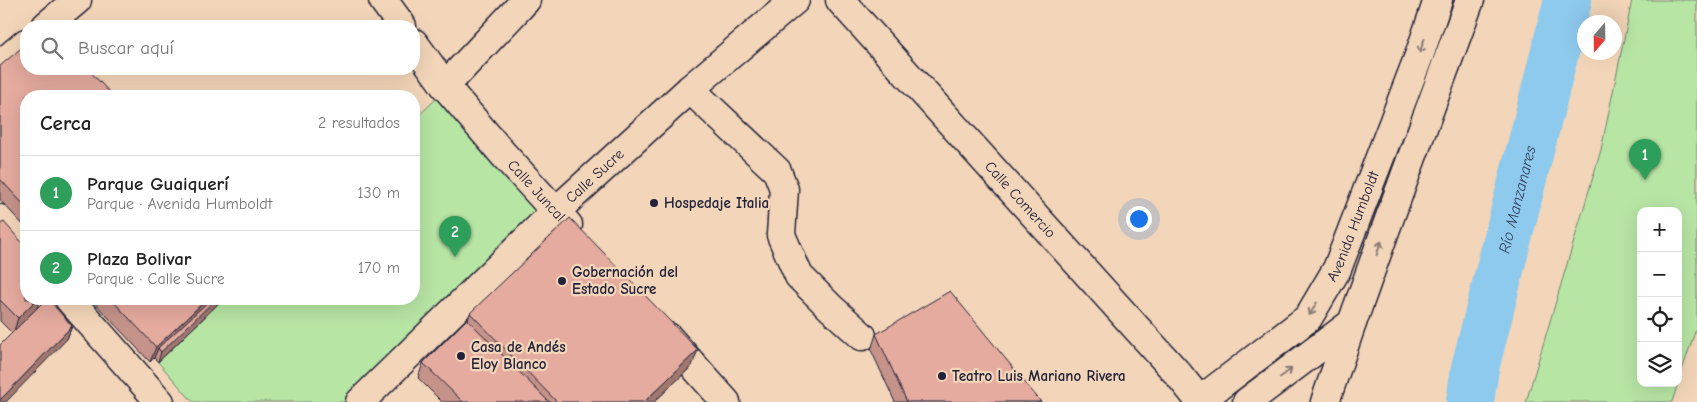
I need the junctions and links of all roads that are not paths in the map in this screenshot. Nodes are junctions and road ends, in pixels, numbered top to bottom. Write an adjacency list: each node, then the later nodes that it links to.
1 (77, 0): 8 (street)
2 (383, 0): 9 (street)
3 (526, 0): 13 (street)
4 (795, 0): 14 (street, Calle Sucre)
5 (840, 0): 24 (street, Calle Comercio)
6 (1438, 0): 24 (street, Avenida Humboldt, one-way to 24)
7 (1470, 0): 21 (street, Avenida Humboldt, one-way to 7)
8 (53, 20)
9 (398, 20)
10 (20, 48): 12 (street)
11 (420, 52): 13 (street, Calle Juncal)
12 (0, 65)
13 (444, 86): 15 (street, Calle Juncal)
14 (690, 89): 15 (street, Calle Sucre); 22 (street)
15 (556, 211): 17 (street, Calle Juncal); 25 (street, Calle Sucre)
16 (0, 219): 18 (street)
17 (582, 241)
18 (20, 242)
19 (74, 305): 23 (street)
20 (654, 321): 26 (street)
21 (1352, 323): 27 (street, one-way to 21); 28 (street, Avenida Humboldt)
22 (862, 336)
23 (150, 398)
24 (1198, 401)
25 (360, 402)
26 (726, 402)
27 (1247, 402)
28 (1325, 402)

